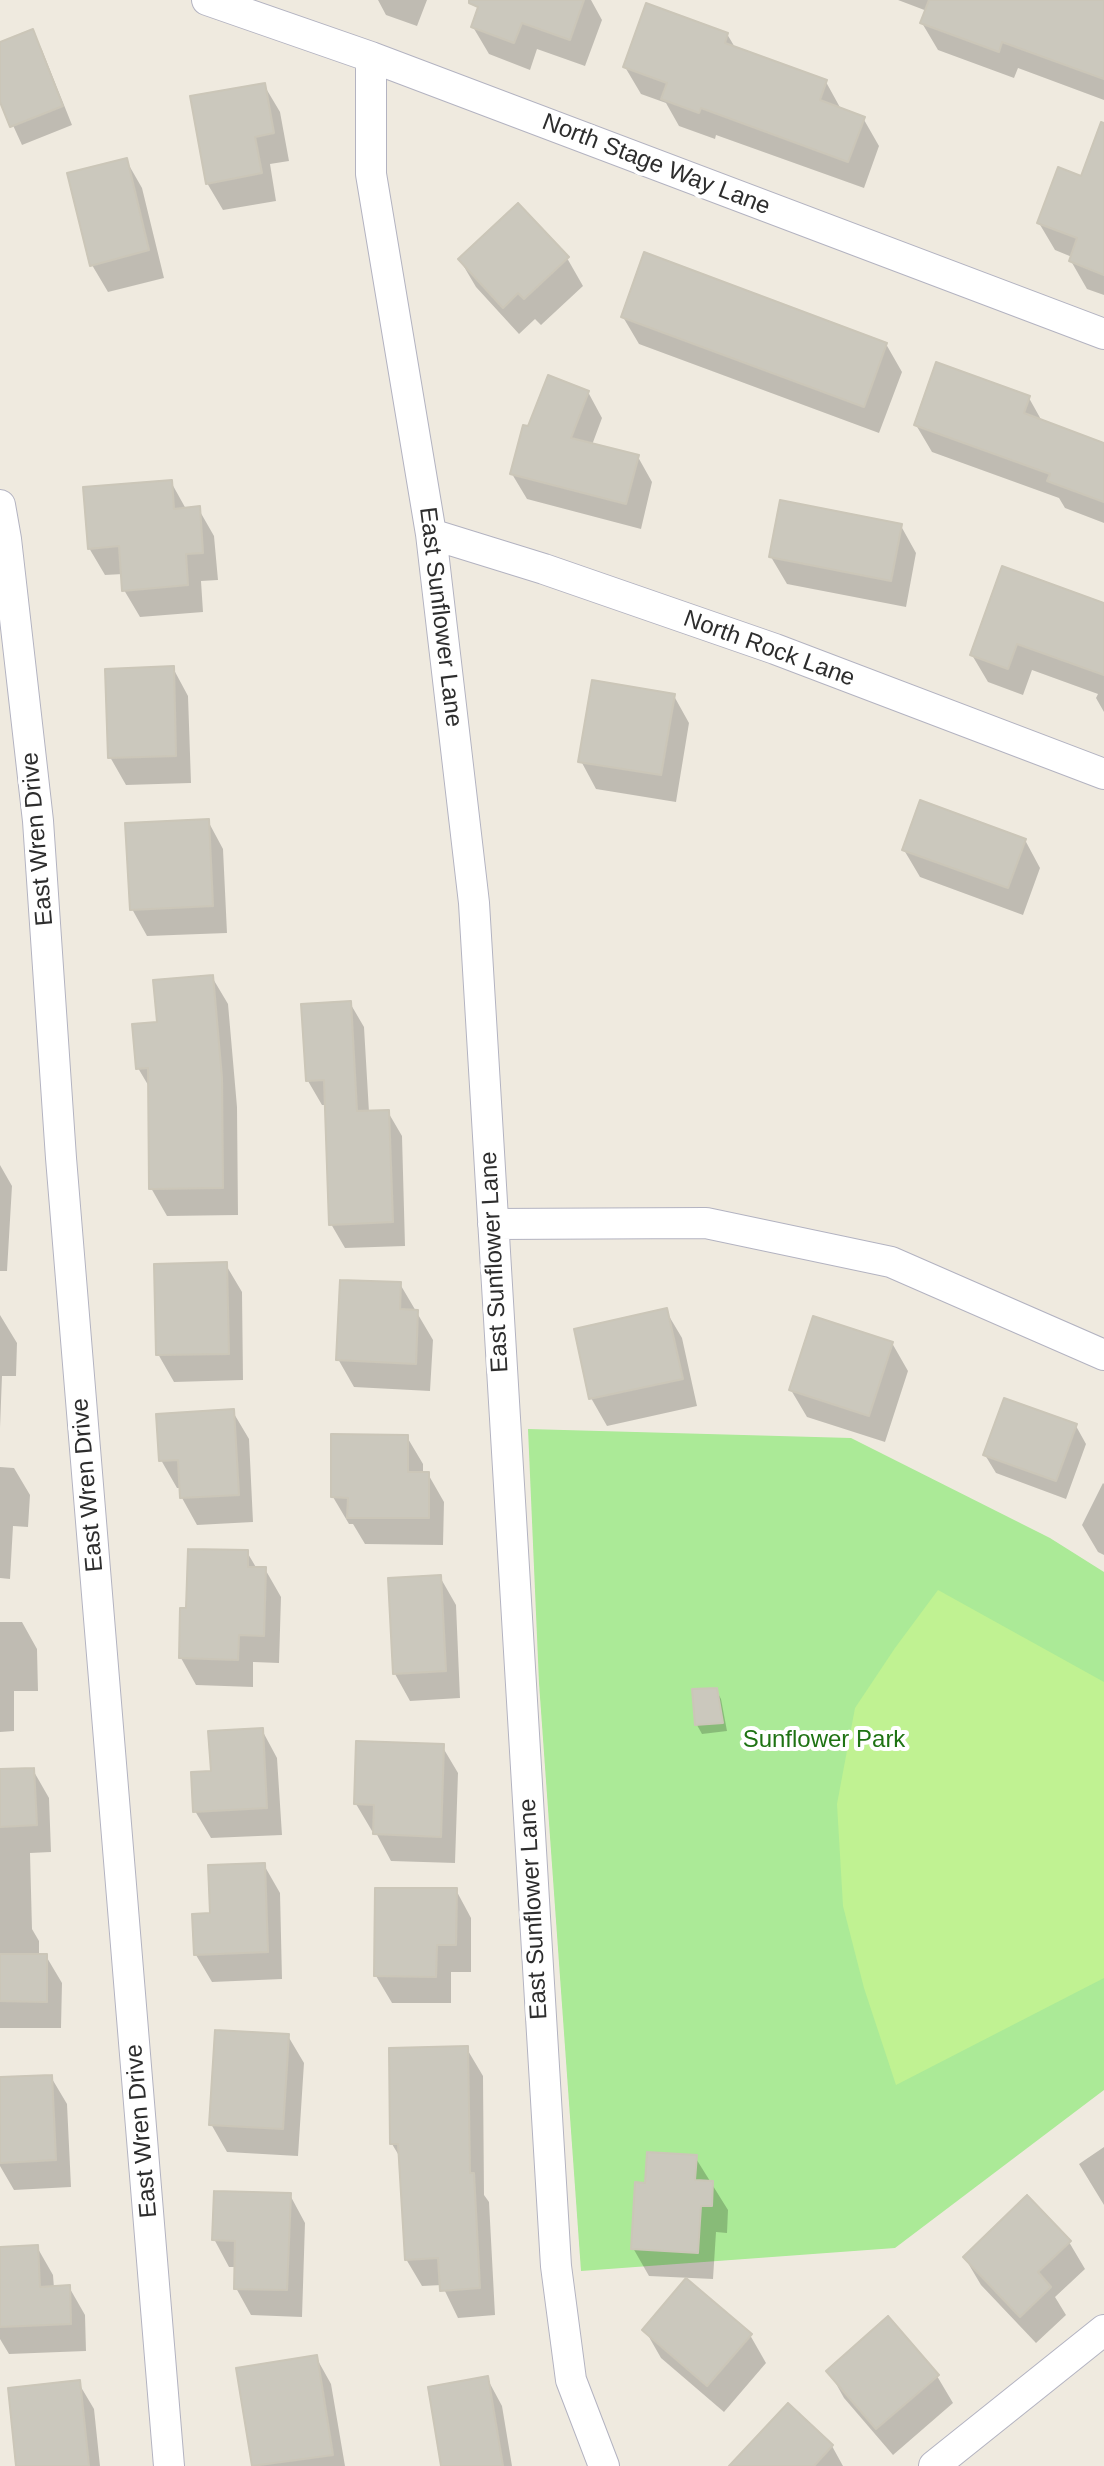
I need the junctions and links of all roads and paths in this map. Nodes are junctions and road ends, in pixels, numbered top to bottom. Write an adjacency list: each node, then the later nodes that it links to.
1 (207, 0): 2 (street, North Stage Way Lane)
2 (371, 57): 3 (street, North Stage Way Lane); 5 (street, East Sunflower Lane)
3 (1104, 334)
4 (0, 505): 10 (street, East Wren Drive)
5 (431, 534): 6 (street, North Rock Lane); 7 (street, East Sunflower Lane)
6 (1104, 774)
7 (493, 1224): 8 (street); 11 (street, East Sunflower Lane)
8 (1104, 1355)
9 (1104, 2330): 12 (street)
10 (169, 2466)
11 (604, 2466)
12 (934, 2466)

